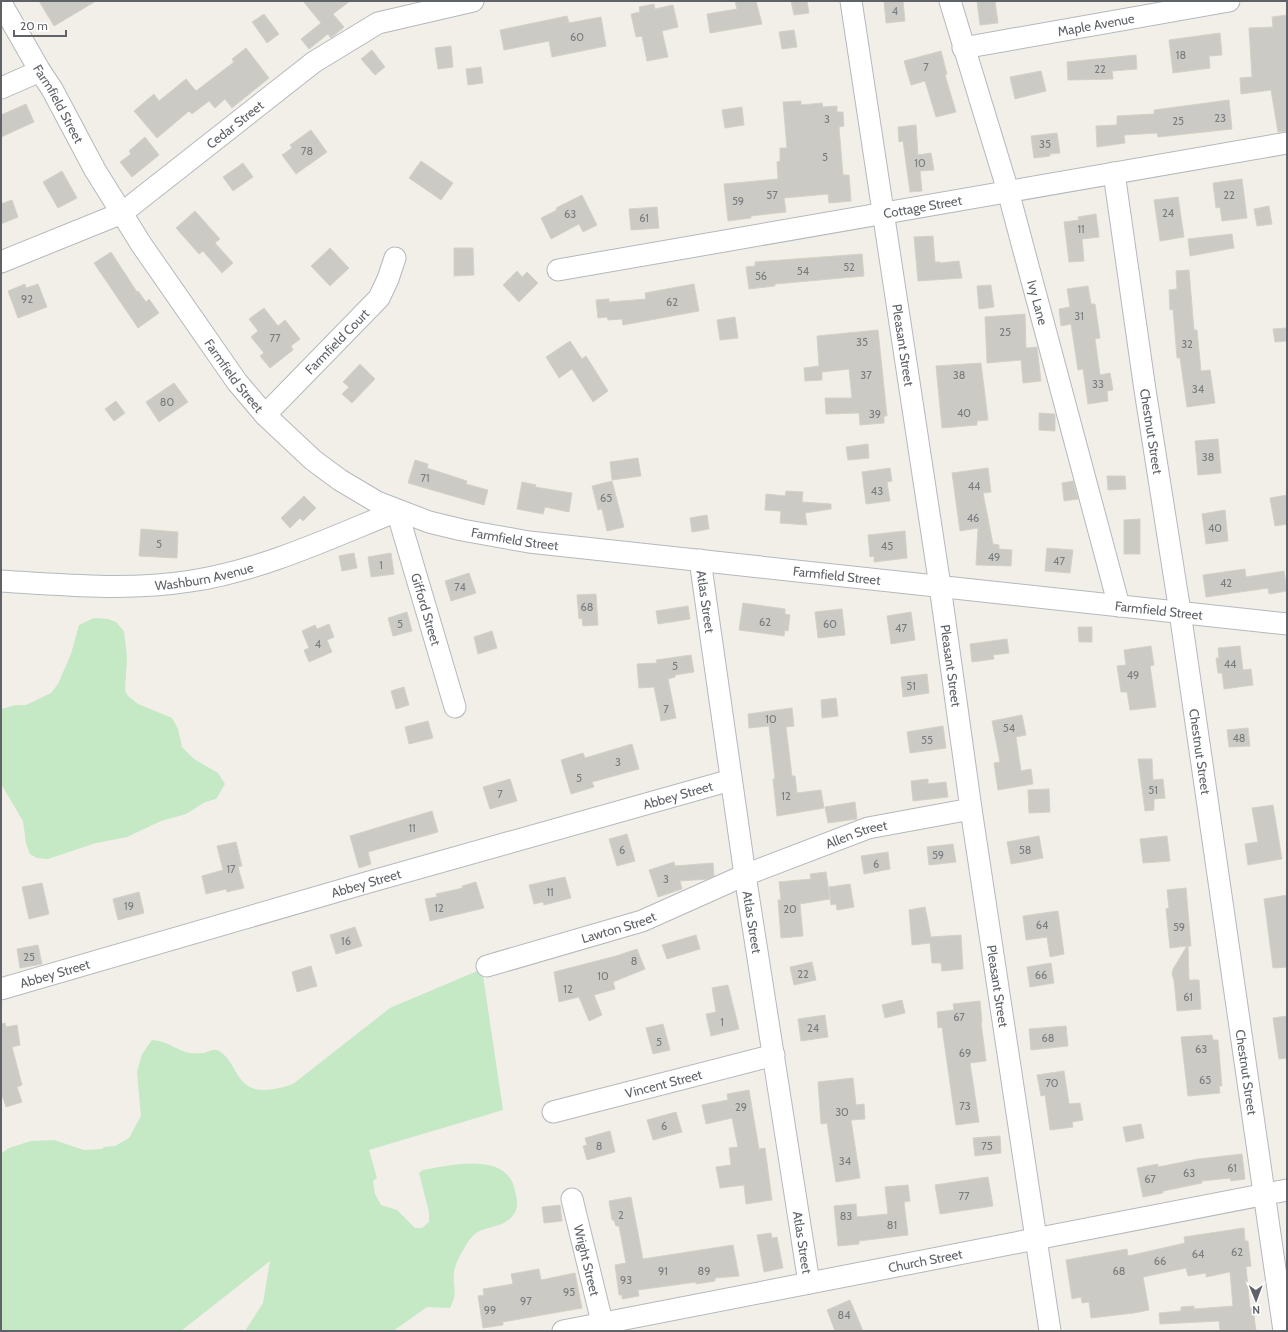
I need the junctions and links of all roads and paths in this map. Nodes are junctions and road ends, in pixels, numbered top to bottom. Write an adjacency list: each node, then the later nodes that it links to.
1 (473, 1): 12 (street, Cedar Street)
2 (851, 1): 13 (street, Pleasant Street)
3 (950, 1): 6 (street, Ivy Lane)
4 (1229, 1): 6 (street, Maple Avenue)
5 (1, 3): 7 (street, Farmfield Street)
6 (963, 48): 11 (street, Ivy Lane)
7 (40, 71): 8 (street); 12 (street, Farmfield Street)
8 (1, 88)
9 (1287, 143): 10 (street, Cottage Street)
10 (1114, 173): 11 (street, Cottage Street); 23 (street, Chestnut Street)
11 (1008, 191): 13 (street, Cottage Street); 22 (street, Ivy Lane)
12 (122, 213): 15 (street, Cedar Street); 17 (street, Farmfield Street)
13 (883, 214): 16 (street, Cottage Street); 21 (street, Pleasant Street)
14 (395, 258): 17 (street, Farmfield Court)
15 (1, 262)
16 (558, 270)
17 (265, 416): 18 (street, Farmfield Street)
18 (397, 512): 19 (street, Farmfield Street); 20 (street, Washburn Avenue); 25 (street, Gifford Street)
19 (700, 560): 21 (street, Farmfield Street); 26 (street, Atlas Street)
20 (1, 581)
21 (940, 586): 22 (street, Farmfield Street); 27 (street, Pleasant Street)
22 (1119, 606): 23 (street, Farmfield Street)
23 (1180, 612): 24 (street, Farmfield Street); 34 (street, Chestnut Street)
24 (1287, 624)
25 (455, 707)
26 (731, 780): 28 (street, Atlas Street); 30 (street, Abbey Street)
27 (971, 809): 28 (street, Allen Street); 36 (street, Pleasant Street)
28 (745, 875): 29 (street, Lawton Street); 31 (street, Atlas Street)
29 (486, 966)
30 (1, 990)
31 (774, 1055): 32 (street, Vincent Street); 37 (street, Atlas Street)
32 (553, 1112)
33 (1287, 1190): 34 (street, Church Street)
34 (1265, 1196): 36 (street, Church Street); 41 (street, Chestnut Street)
35 (572, 1199): 38 (street, Wright Street)
36 (1036, 1240): 37 (street, Church Street); 40 (street, Pleasant Street)
37 (809, 1283): 38 (street, Church Street)
38 (602, 1322): 39 (street, Church Street)
39 (562, 1331)
40 (1050, 1331)
41 (1284, 1331)

